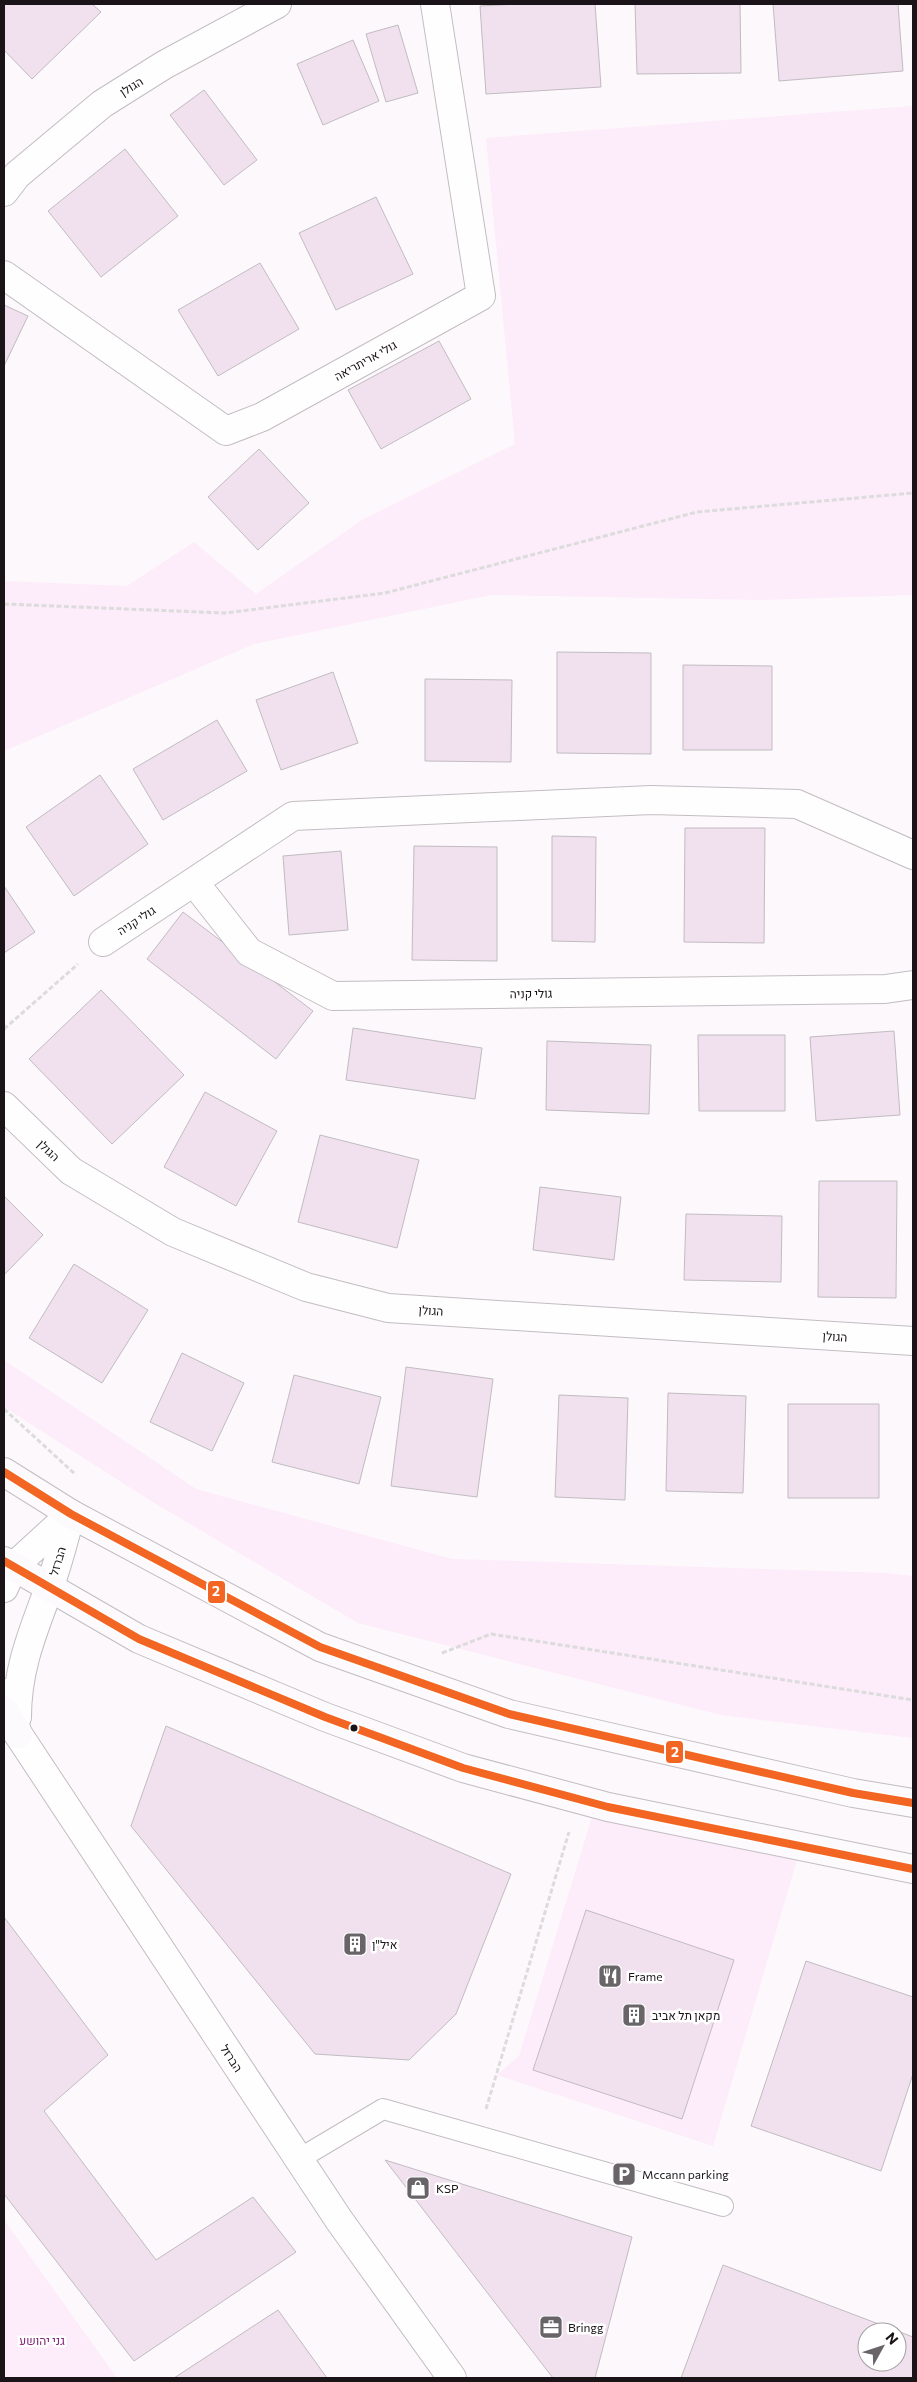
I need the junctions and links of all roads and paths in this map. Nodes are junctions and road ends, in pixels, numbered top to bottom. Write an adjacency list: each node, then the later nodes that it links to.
1 (435, 4): 4 (street, גולי אריתריאה)
2 (269, 5): 3 (street, הגולן)
3 (4, 192)
4 (4, 275)
5 (913, 493): 6 (path)
6 (4, 604)
7 (913, 855): 8 (street, גולי קניה)
8 (194, 882): 9 (street, גולי קניה); 10 (street, גולי קניה)
9 (103, 942): 11 (path)
10 (913, 985)
11 (4, 1029)
12 (4, 1106): 13 (street, הגולן)
13 (913, 1341)
14 (4, 1409): 16 (path)
15 (4, 1472): 17 (street)
16 (81, 1479)
17 (71, 1514): 18 (street, הברזל); 19 (street, הברזל); 20 (street)
18 (7, 1572): 19 (street)
19 (49, 1588): 24 (street, הברזל); 25 (street)
20 (392, 1672): 22 (path); 26 (street)
21 (4, 1693): 24 (street, הברזל)
22 (913, 1700)
23 (4, 1710): 24 (street)
24 (18, 1734): 29 (street, הברזל)
25 (578, 1799): 27 (street); 28 (path)
26 (913, 1803)
27 (913, 1869)
28 (478, 2136): 29 (lane); 30 (lane)
29 (298, 2159): 31 (street, הברזל)
30 (724, 2206)
31 (452, 2378)

